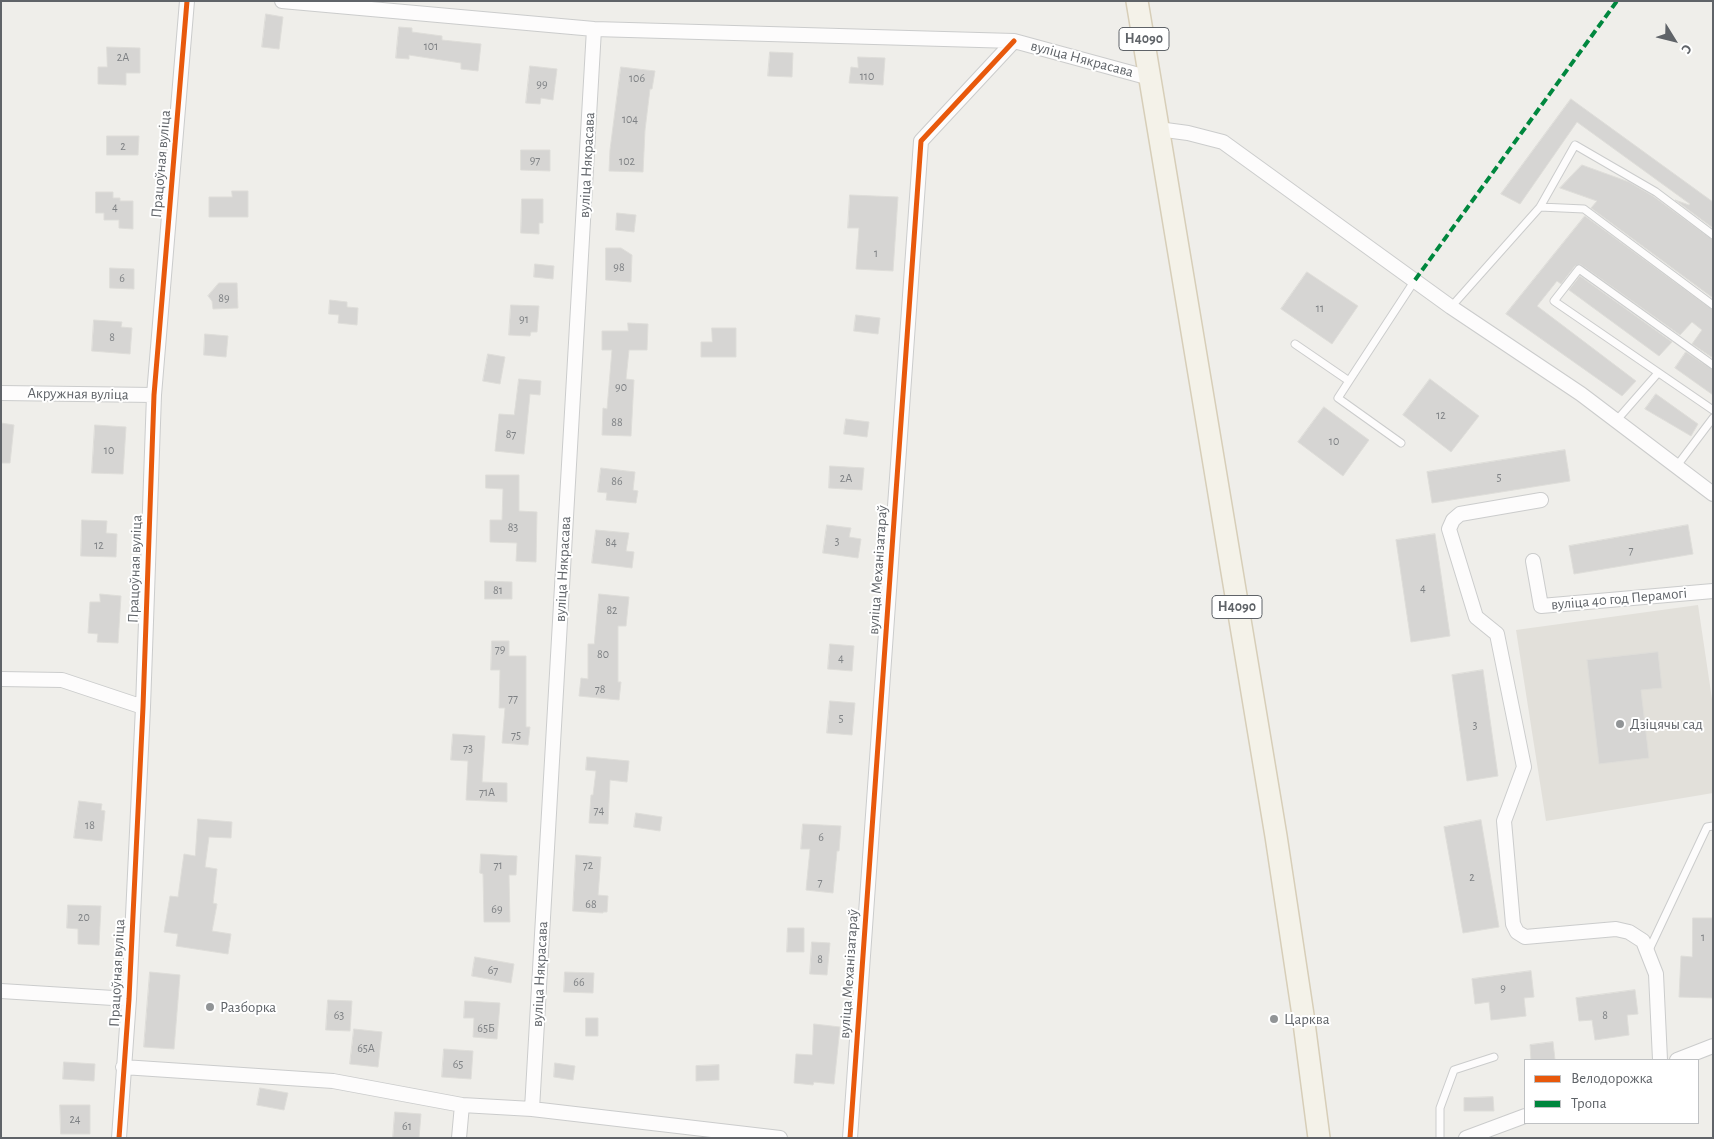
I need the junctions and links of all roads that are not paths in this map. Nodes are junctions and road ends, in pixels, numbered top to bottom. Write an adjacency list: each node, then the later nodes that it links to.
1 (187, 1): 18 (street, Працоўная вуліца)
2 (282, 1): 4 (street, вуліца Някрасава)
3 (1137, 1): 6 (main road, Н4090)
4 (594, 30): 5 (street, вуліца Някрасава); 40 (street, вуліца Някрасава)
5 (1014, 41): 6 (street, вуліца Някрасава); 45 (street, вуліца Механізатараў)
6 (1150, 78): 7 (main road, Н4090)
7 (1158, 129): 10 (street); 46 (main road, Н4090)
8 (1540, 206): 9 (lane); 11 (lane); 12 (lane)
9 (1713, 235)
10 (1416, 280): 12 (street); 16 (lane)
11 (1713, 305)
12 (1451, 306): 21 (street)
13 (1295, 344): 16 (lane)
14 (1713, 365): 15 (lane)
15 (1658, 373): 19 (lane); 21 (lane)
16 (1349, 381): 22 (lane)
17 (1, 393): 18 (street, Акружная вуліца)
18 (154, 395): 29 (street, Працоўная вуліца)
19 (1713, 410)
20 (1713, 418): 23 (lane)
21 (1616, 421): 23 (street)
22 (1401, 444)
23 (1676, 467): 24 (street)
24 (1713, 494)
25 (1541, 500): 31 (street)
26 (1533, 561): 27 (street, вуліца 40 год Перамогі)
27 (1713, 591)
28 (1, 679): 29 (street)
29 (143, 707): 33 (street, Працоўная вуліца)
30 (1713, 826): 31 (lane)
31 (1648, 952): 36 (street)
32 (1, 991): 33 (street)
33 (129, 999): 38 (street, Працоўная вуліца)
34 (1713, 1046): 37 (street)
35 (1494, 1057): 47 (lane)
36 (1660, 1059)
37 (1680, 1059)
38 (123, 1067): 39 (street); 42 (street, Працоўная вуліца)
39 (462, 1105): 40 (street); 43 (street)
40 (532, 1109): 44 (street)
41 (1524, 1116): 48 (street)
42 (119, 1138)
43 (459, 1138)
44 (780, 1138)
45 (850, 1138)
46 (1319, 1138)
47 (1440, 1138)
48 (1466, 1138)

